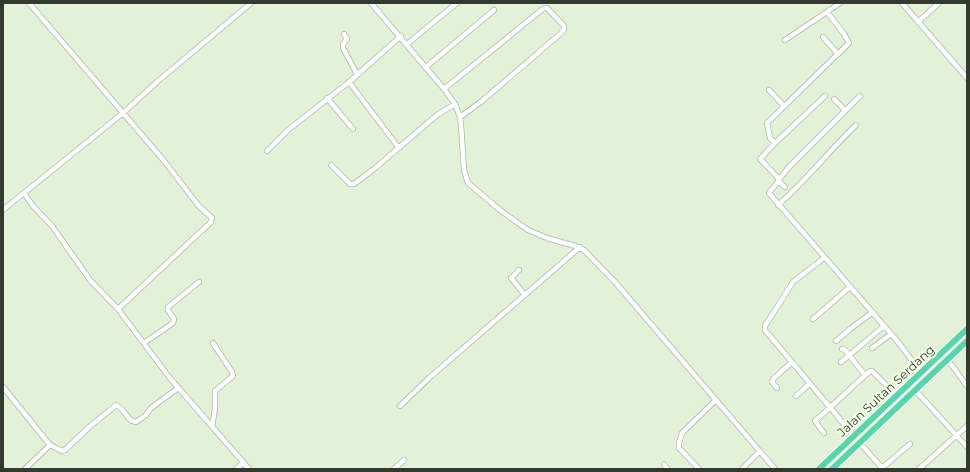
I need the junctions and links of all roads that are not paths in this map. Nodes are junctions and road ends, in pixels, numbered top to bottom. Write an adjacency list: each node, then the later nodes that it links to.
1 (29, 3): 30 (street)
2 (251, 3): 30 (street)
3 (371, 3): 12 (street)
4 (457, 3): 15 (street)
5 (840, 3): 9 (street)
6 (902, 3): 10 (street)
7 (939, 3): 10 (street)
8 (494, 10): 17 (street)
9 (827, 12): 14 (street); 16 (street)
10 (918, 22): 19 (street)
11 (344, 34): 18 (street)
12 (401, 36): 15 (street); 18 (street)
13 (824, 38): 16 (street)
14 (785, 40)
15 (407, 44): 17 (street)
16 (838, 54): 28 (street)
17 (426, 67): 21 (street)
18 (357, 74): 20 (street)
19 (967, 78)
20 (349, 82): 25 (street); 35 (street)
21 (444, 89): 27 (street); 31 (street)
22 (769, 90): 28 (street)
23 (825, 96): 34 (street)
24 (860, 96): 29 (street)
25 (327, 98): 33 (street); 36 (street)
26 (834, 99): 29 (street)
27 (455, 104): 31 (street); 35 (street)
28 (784, 106): 34 (street)
29 (845, 110): 38 (street)
30 (123, 113): 40 (street); 49 (street)
31 (460, 117): 43 (street)
32 (856, 125): 41 (street)
33 (353, 129)
34 (775, 143): 38 (street)
35 (399, 148): 37 (street)
36 (267, 151)
37 (331, 165)
38 (778, 180): 39 (street); 41 (street)
39 (785, 187)
40 (24, 193): 42 (street); 49 (street)
41 (778, 205): 44 (street)
42 (3, 210)
43 (580, 247): 48 (street); 75 (street)
44 (824, 258): 47 (street); 64 (street)
45 (519, 270): 48 (street)
46 (199, 282): 57 (street)
47 (850, 287): 50 (street); 51 (street)
48 (526, 294): 76 (street)
49 (118, 309): 57 (street)
50 (872, 312): 52 (street); 55 (street)
51 (813, 319)
52 (884, 326): 54 (street); 61 (street)
53 (967, 329): 65 (highway, Jalan Sultan Serdang)
54 (891, 334): 60 (street); 65 (street)
55 (836, 341)
56 (967, 342): 62 (highway, Jalan Sultan Serdang)
57 (144, 343): 70 (street)
58 (212, 343): 79 (street)
59 (842, 348): 61 (street)
60 (872, 348)
61 (849, 356): 63 (street); 66 (street)
62 (948, 360): 68 (street); 72 (highway, Jalan Sultan Serdang)
63 (841, 362)
64 (791, 363): 67 (street); 71 (street)
65 (921, 373): 74 (highway, Jalan Sultan Serdang)
66 (865, 375): 74 (street); 77 (street)
67 (809, 384): 73 (street); 77 (street)
68 (967, 386)
69 (3, 387): 85 (street)
70 (178, 388): 79 (street); 85 (street)
71 (777, 388)
72 (916, 391): 81 (street); 83 (highway, Jalan Sultan Serdang)
73 (796, 396)
74 (897, 396): 82 (highway, Jalan Sultan Serdang)
75 (716, 400): 87 (street); 96 (street)
76 (400, 406)
77 (829, 408): 80 (street); 82 (street)
78 (967, 426): 81 (street)
79 (212, 427): 89 (street)
80 (824, 433)
81 (956, 435): 86 (street); 102 (street)
82 (854, 436): 99 (highway, Jalan Sultan Serdang)
83 (860, 443): 100 (highway, Jalan Sultan Serdang); 101 (street)
84 (910, 444): 101 (street)
85 (50, 445): 91 (street)
86 (967, 447)
87 (760, 451): 97 (street); 98 (street)
88 (404, 460): 94 (street)
89 (243, 463): 92 (street); 93 (street)
90 (664, 464): 95 (street)
91 (25, 469)
92 (236, 469)
93 (249, 469)
94 (394, 469)
95 (667, 469)
96 (699, 469)
97 (742, 469)
98 (775, 469)
99 (819, 469)
100 (832, 469)
101 (882, 469)
102 (919, 469)

